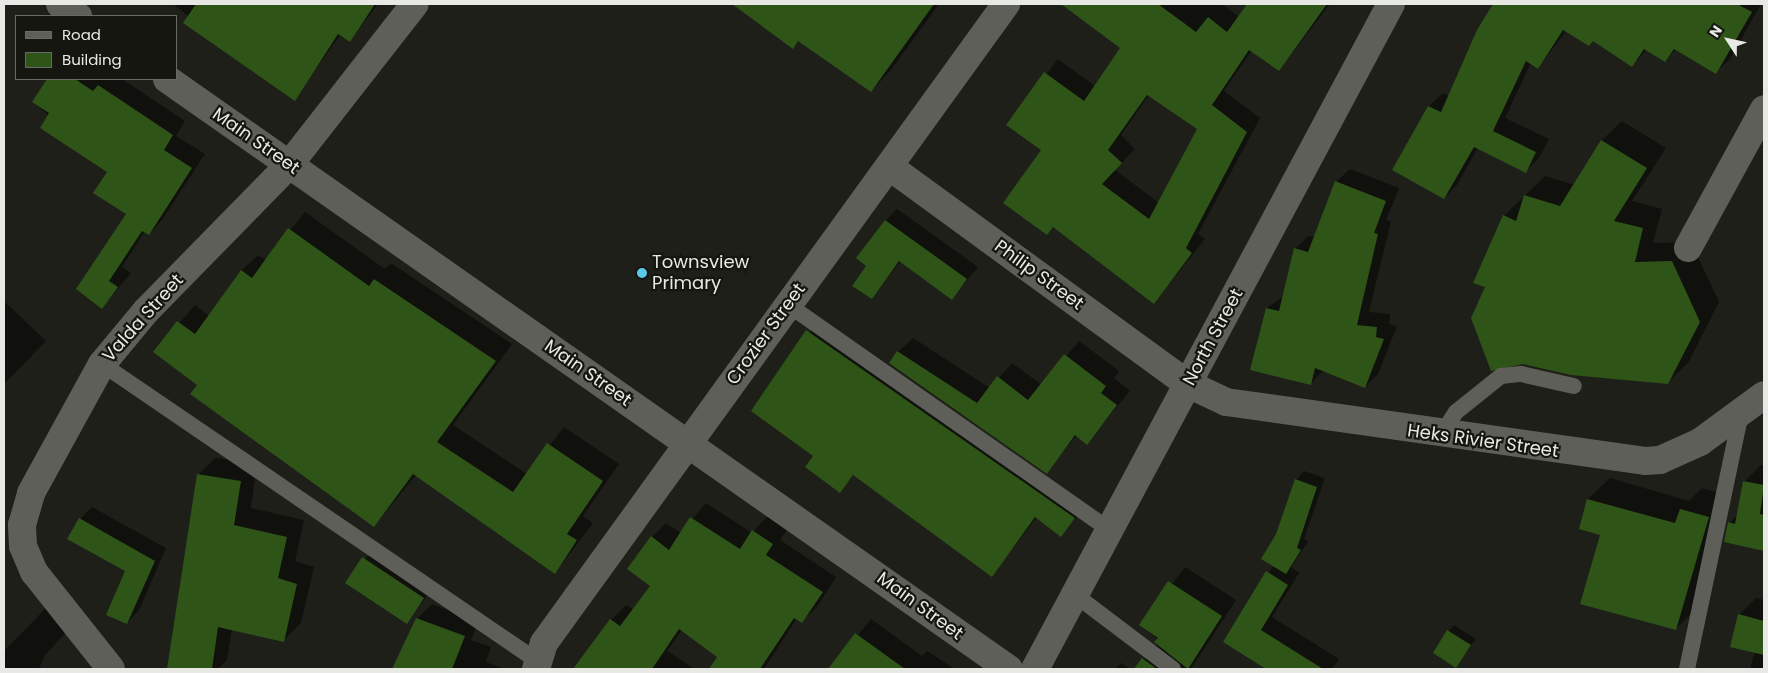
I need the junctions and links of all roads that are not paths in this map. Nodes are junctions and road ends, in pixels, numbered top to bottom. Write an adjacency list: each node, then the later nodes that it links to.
1 (60, 4): 5 (street)
2 (415, 4): 8 (street, Valda Street)
3 (1006, 4): 9 (street, Crozier Street)
4 (1391, 4): 13 (street, North Street)
5 (76, 15)
6 (168, 80): 8 (street, Main Street)
7 (1764, 108): 10 (street)
8 (289, 165): 12 (street, Valda Street); 18 (street, Main Street)
9 (890, 167): 11 (street, Crozier Street); 13 (street, Philip Street)
10 (1688, 248)
11 (787, 304): 18 (street, Crozier Street); 19 (lane)
12 (102, 364): 21 (lane); 22 (street, Valda Street)
13 (1188, 384): 17 (street, Heks Rivier Street); 19 (street, North Street)
14 (1574, 386): 17 (lane)
15 (1764, 395): 16 (street, Heks Rivier Street)
16 (1741, 412): 17 (street, Heks Rivier Street); 26 (lane)
17 (1441, 435)
18 (688, 442): 21 (street, Crozier Street); 23 (street, Main Street)
19 (1108, 529): 20 (street, North Street)
20 (1074, 594): 24 (street, North Street); 25 (lane)
21 (536, 664)
22 (111, 669)
23 (1009, 669)
24 (1036, 669)
25 (1173, 669)
26 (1687, 669)

